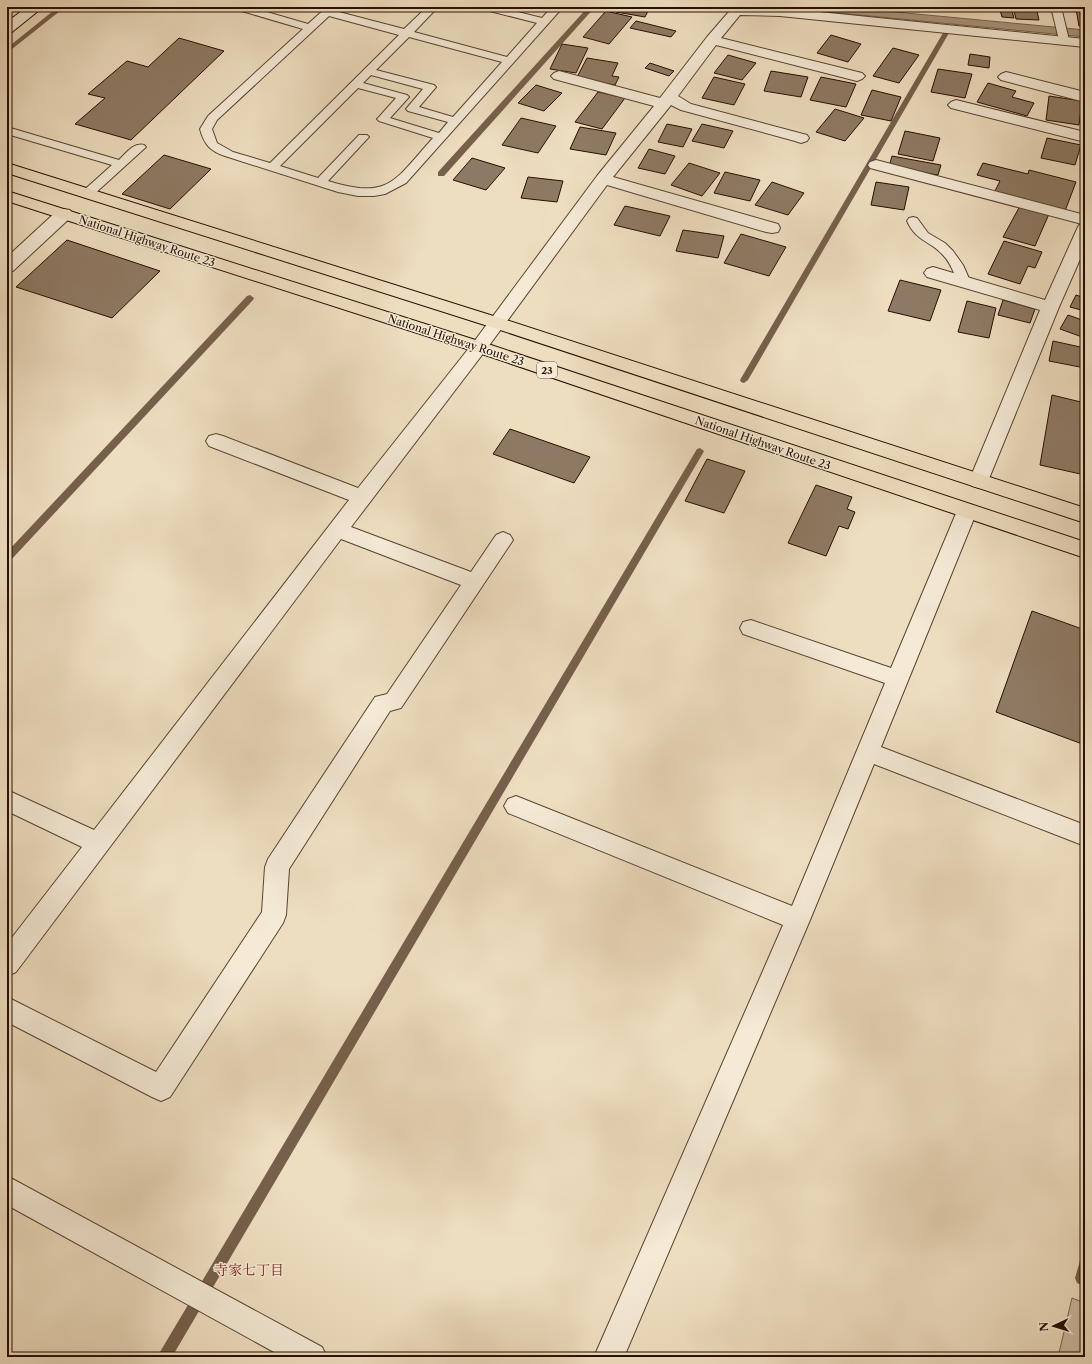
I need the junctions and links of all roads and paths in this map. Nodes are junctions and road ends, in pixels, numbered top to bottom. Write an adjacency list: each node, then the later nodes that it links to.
1 (36, 7): 11 (street)
2 (239, 7): 10 (lane)
3 (433, 7): 12 (lane)
4 (486, 7): 9 (lane)
5 (558, 7): 9 (lane)
6 (739, 9): 13 (street); 14 (street)
7 (330, 10): 10 (lane); 12 (lane)
8 (1057, 11): 13 (lane)
9 (544, 22): 16 (lane)
10 (310, 28): 34 (lane)
11 (7, 29)
12 (406, 33): 16 (lane); 17 (lane)
13 (1063, 39): 15 (street)
14 (712, 40): 19 (street); 23 (street)
15 (1085, 43)
16 (510, 61): 25 (lane)
17 (368, 71): 21 (lane); 25 (lane)
18 (559, 76): 23 (street)
19 (857, 76)
20 (1006, 78): 22 (street)
21 (356, 84): 27 (lane); 34 (lane)
22 (1085, 97)
23 (666, 101): 30 (street); 36 (street)
24 (956, 105): 29 (street)
25 (455, 121): 27 (lane)
26 (7, 130): 32 (lane)
27 (441, 136): 37 (lane)
28 (363, 137): 37 (lane)
29 (1085, 137)
30 (801, 138)
31 (140, 147): 32 (lane)
32 (121, 164): 38 (lane)
33 (876, 165): 41 (street)
34 (272, 167): 37 (lane)
35 (7, 168): 38 (highway)
36 (603, 180): 43 (street); 49 (street)
37 (320, 182)
38 (87, 194): 49 (highway)
39 (7, 196): 40 (highway, National Highway Route 23 / 23)
40 (64, 214): 45 (street); 50 (highway, National Highway Route 23 / 23)
41 (1085, 220)
42 (913, 221): 47 (lane)
43 (772, 228)
44 (1085, 229): 48 (street)
45 (7, 267)
46 (933, 273): 47 (street)
47 (966, 283): 48 (street)
48 (1050, 307): 52 (street)
49 (497, 323): 50 (street); 52 (highway)
50 (479, 347): 53 (street); 54 (highway, National Highway Route 23 / 23)
51 (216, 441): 53 (street)
52 (979, 481): 55 (highway)
53 (362, 497): 56 (street)
54 (967, 511): 58 (highway, National Highway Route 23 / 23); 61 (street)
55 (1085, 516)
56 (338, 530): 59 (street); 66 (street)
57 (503, 540): 59 (street)
58 (1085, 550)
59 (475, 582): 69 (street)
60 (750, 628): 61 (street)
61 (898, 679): 62 (street)
62 (867, 752): 65 (street); 67 (street)
63 (7, 800): 66 (street)
64 (516, 806): 67 (street)
65 (1085, 836)
66 (99, 844): 68 (street)
67 (798, 920): 72 (street)
68 (7, 964)
69 (7, 1009)
70 (7, 1190): 71 (street)
71 (312, 1357)
72 (609, 1357)

